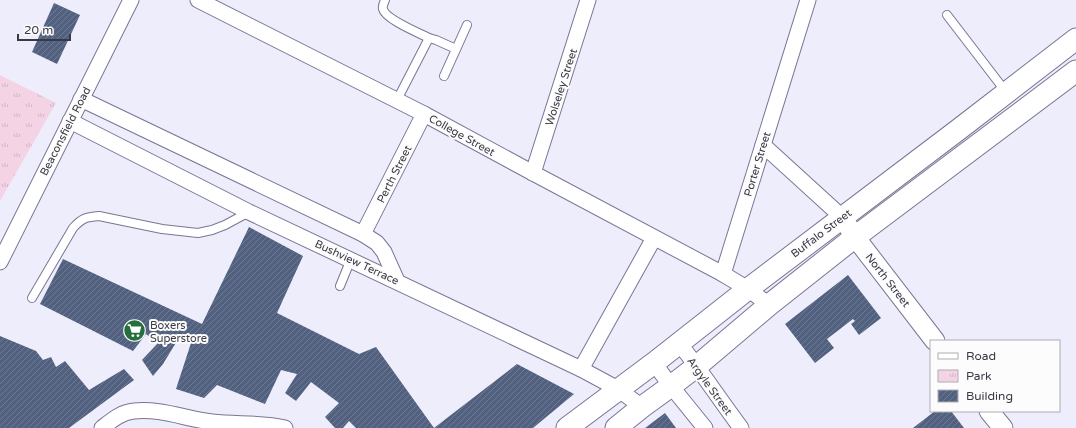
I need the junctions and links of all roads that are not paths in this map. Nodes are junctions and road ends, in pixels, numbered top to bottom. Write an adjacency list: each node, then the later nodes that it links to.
1 (131, 0): 14 (street, Beaconsfield Road)
2 (198, 0): 15 (street, College Street)
3 (386, 0): 8 (lane)
4 (588, 0): 19 (street, Wolseley Street)
5 (808, 0): 18 (street, Porter Street)
6 (948, 15): 13 (lane)
7 (467, 25): 10 (lane)
8 (429, 38): 10 (lane); 15 (lane)
9 (1076, 39): 13 (main road, Buffalo Street)
10 (456, 48): 12 (lane)
11 (1076, 71): 23 (main road)
12 (444, 76)
13 (1007, 92): 21 (main road, Buffalo Street)
14 (82, 98): 17 (street, Beaconsfield Road); 22 (street)
15 (397, 100): 16 (street, College Street)
16 (424, 114): 19 (street, College Street); 22 (street, Perth Street)
17 (70, 121): 20 (street, Bushview Terrace); 26 (street, Beaconsfield Road)
18 (763, 145): 21 (street); 27 (street, Porter Street)
19 (533, 173): 24 (street, College Street)
20 (249, 212): 25 (street, Bushview Terrace); 31 (lane)
21 (842, 218): 23 (street, North Street); 30 (main road, Buffalo Street)
22 (363, 234): 28 (street)
23 (855, 237): 32 (main road); 33 (street, North Street)
24 (654, 238): 27 (street, College Street); 37 (street)
25 (351, 259): 28 (street, Bushview Terrace); 29 (lane)
26 (0, 262)
27 (723, 274): 30 (street)
28 (397, 281): 37 (street, Bushview Terrace)
29 (340, 286)
30 (748, 289): 32 (street); 34 (main road, Buffalo Street)
31 (32, 298)
32 (769, 305): 36 (main road)
33 (934, 340)
34 (679, 343): 35 (main road, Buffalo Street); 36 (street, Argyle Street)
35 (654, 363): 38 (street); 39 (main road, Buffalo Street)
36 (697, 366): 38 (main road); 47 (street, Argyle Street)
37 (581, 369): 39 (street, Bushview Terrace)
38 (671, 386): 40 (main road); 46 (street)
39 (618, 389): 40 (street, Bushview Terrace); 44 (main road, Buffalo Street)
40 (642, 407): 45 (main road)
41 (990, 412): 48 (street)
42 (102, 428): 43 (street)
43 (285, 428)
44 (567, 428)
45 (616, 428)
46 (705, 428)
47 (741, 428)
48 (1002, 428)

